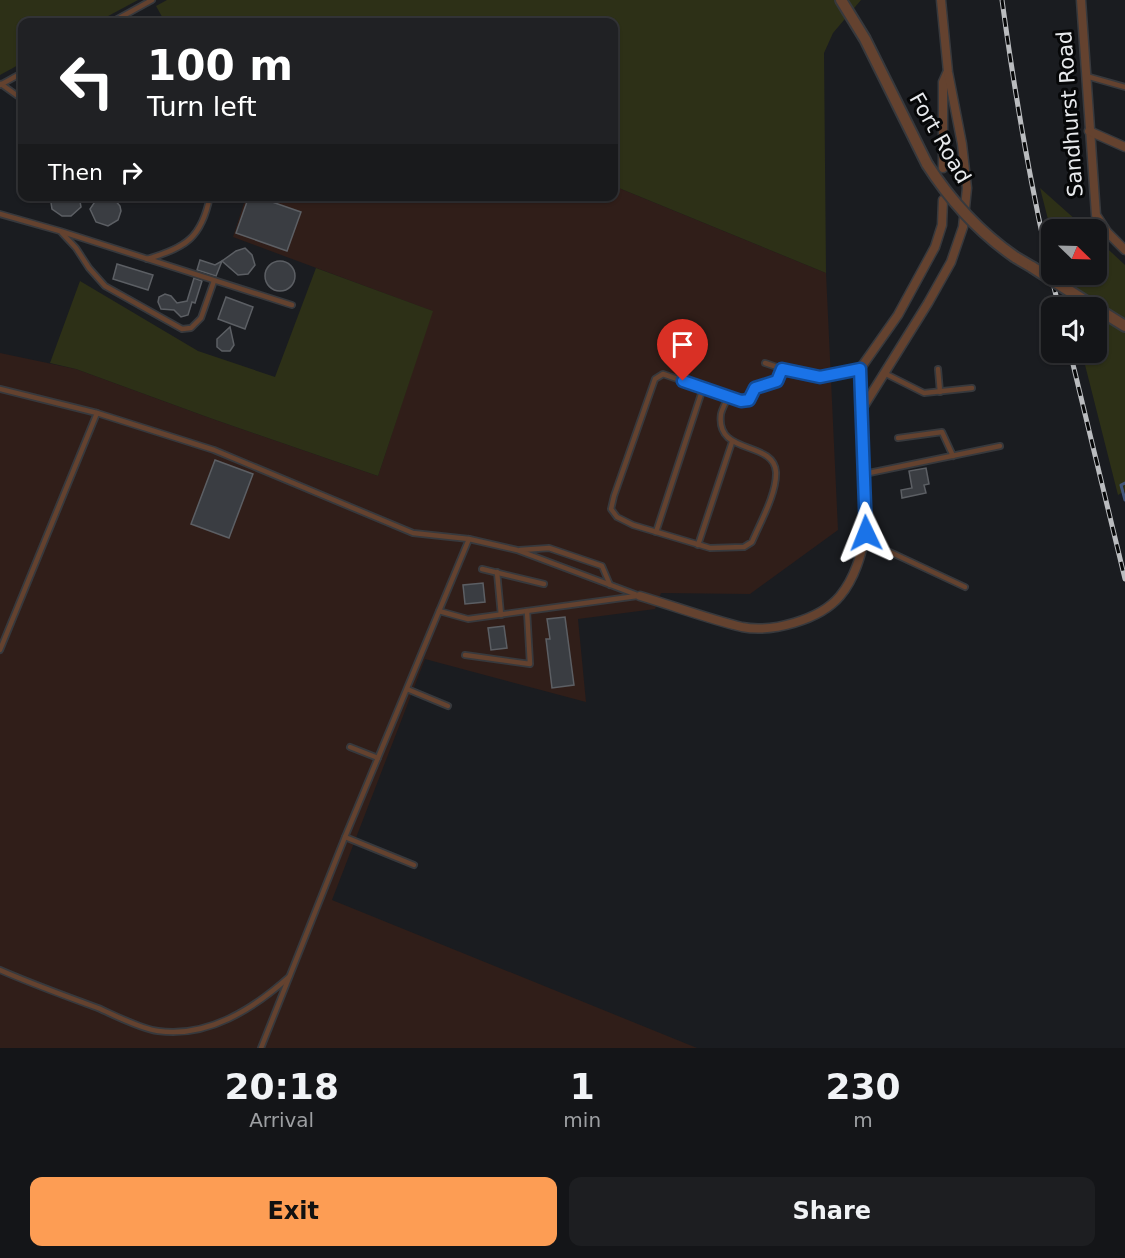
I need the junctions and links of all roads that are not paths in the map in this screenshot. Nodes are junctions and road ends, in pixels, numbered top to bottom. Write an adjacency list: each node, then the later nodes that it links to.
1 (152, 0): 5 (lane)
2 (841, 0): 22 (street, Fort Road, bridge)
3 (940, 0): 6 (street)
4 (1081, 0): 8 (street, Sandhurst Road)
5 (119, 18)
6 (948, 72): 14 (street); 30 (street)
7 (18, 75): 9 (lane)
8 (1086, 76): 10 (lane); 12 (street, Sandhurst Road)
9 (1, 85): 11 (lane)
10 (1125, 87)
11 (18, 96)
12 (1089, 131): 13 (street); 19 (street, Sandhurst Road)
13 (1125, 147)
14 (943, 168)
15 (943, 200): 28 (street)
16 (208, 201): 20 (lane)
17 (0, 214): 18 (lane)
18 (60, 231): 20 (lane); 21 (lane)
19 (1125, 250)
20 (147, 259): 21 (lane)
21 (214, 281): 23 (lane)
22 (1079, 297)
23 (292, 304)
24 (1107, 315): 25 (street, Fort Road)
25 (1125, 326)
26 (765, 363): 27 (lane)
27 (782, 369): 28 (lane); 35 (lane)
28 (860, 369): 36 (street)
29 (938, 369): 34 (lane)
30 (884, 373): 34 (lane); 36 (street)
31 (703, 388): 35 (lane); 43 (lane); 43 (lane)
32 (972, 388): 34 (lane)
33 (0, 389): 37 (lane)
34 (940, 392)
35 (728, 397): 39 (lane)
36 (861, 410): 42 (street)
37 (97, 413): 44 (lane); 57 (lane)
38 (898, 438): 41 (lane)
39 (732, 442): 45 (lane); 45 (lane)
40 (1000, 446): 41 (lane)
41 (953, 456): 42 (lane)
42 (864, 474): 46 (street)
43 (656, 532): 45 (lane)
44 (469, 539): 47 (lane); 54 (lane)
45 (698, 545)
46 (863, 546): 52 (lane); 53 (street)
47 (517, 550): 51 (lane); 51 (lane)
48 (482, 569): 49 (lane)
49 (496, 572): 50 (lane); 56 (lane)
50 (544, 584)
51 (610, 585): 53 (lane)
52 (965, 587)
53 (640, 596): 55 (lane)
54 (439, 611): 56 (lane); 59 (lane)
55 (527, 611): 56 (lane); 58 (lane)
56 (501, 615)
57 (0, 650)
58 (465, 655)
59 (407, 689): 60 (lane); 62 (lane)
60 (448, 706)
61 (350, 747): 62 (lane)
62 (378, 758): 63 (lane)
63 (345, 837): 64 (lane); 66 (lane)
64 (414, 865)
65 (0, 970): 66 (lane)
66 (291, 976): 67 (lane)
67 (261, 1048)

